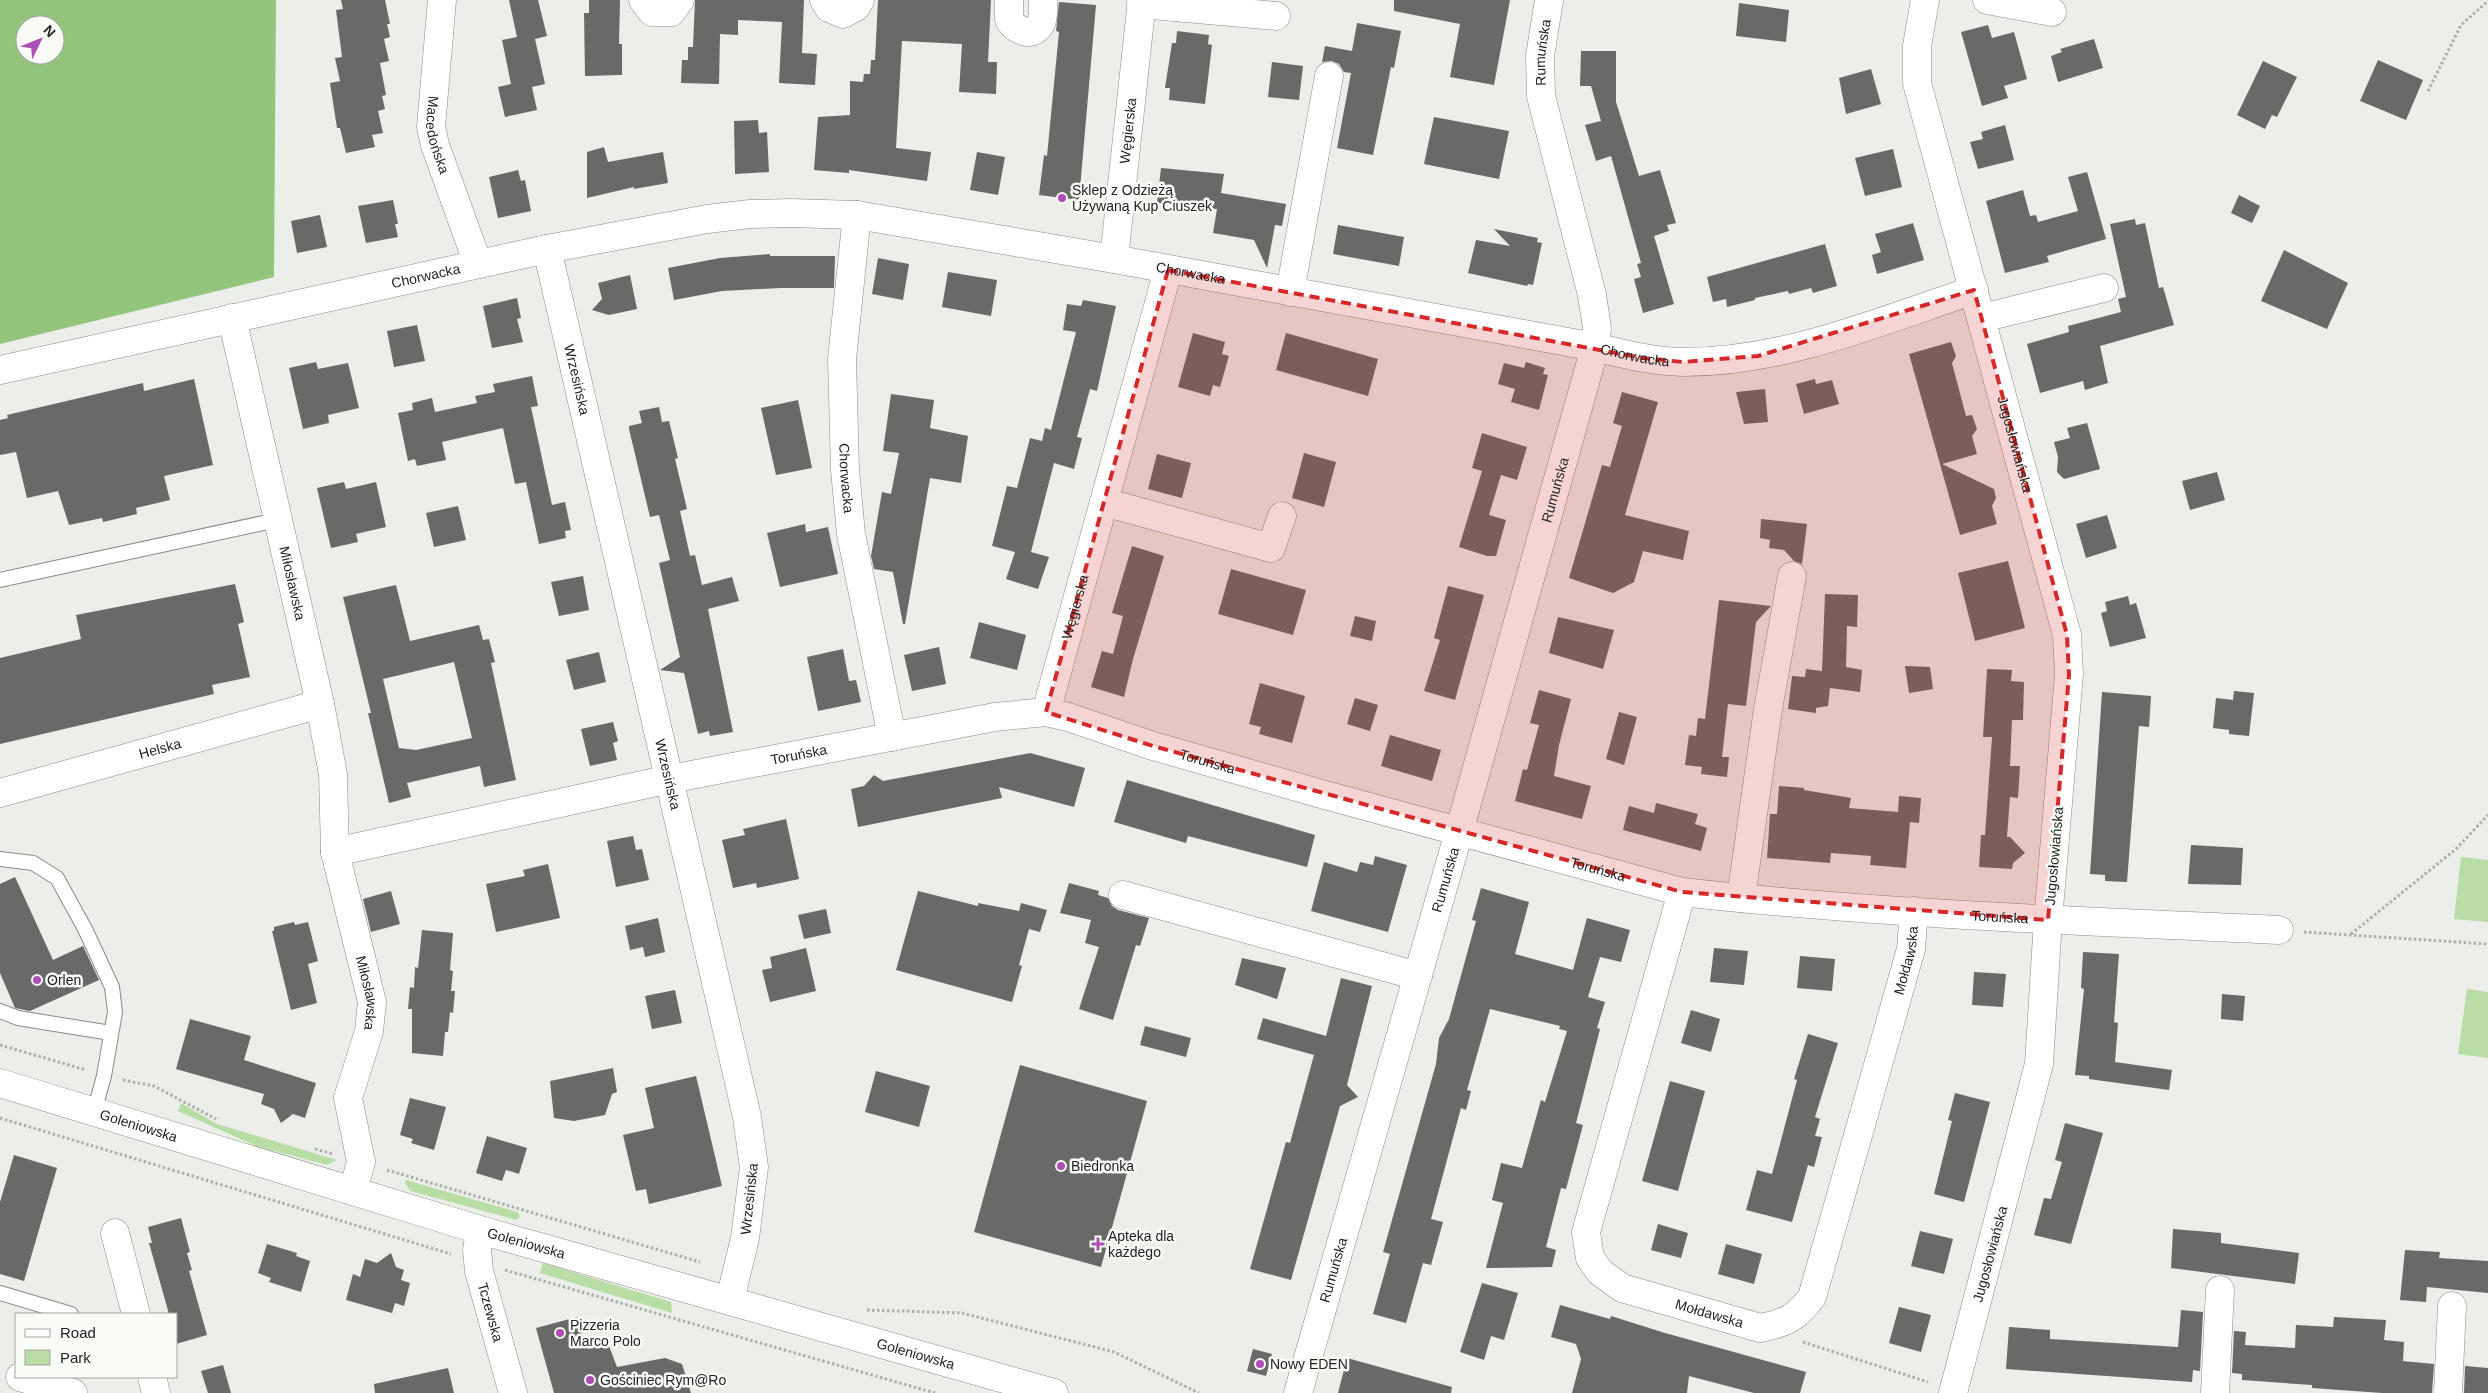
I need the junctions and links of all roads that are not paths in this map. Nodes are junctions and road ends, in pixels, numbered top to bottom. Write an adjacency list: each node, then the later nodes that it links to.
1 (442, 0): 18 (street, Macedońska)
2 (643, 0): 3 (street)
3 (680, 0)
4 (824, 0): 5 (street)
5 (860, 0)
6 (1009, 0): 7 (street)
7 (1043, 0)
8 (1549, 0): 25 (street, Rumuńska)
9 (1925, 0): 21 (street, Jugosłowiańska)
10 (1987, 0): 12 (street)
11 (1141, 2): 13 (street, Węgierska); 17 (street, Węgierska)
12 (2052, 12)
13 (1276, 16)
14 (1329, 76): 22 (street)
15 (857, 215): 16 (street, Chorwacka); 17 (street, Chorwacka); 34 (street, Chorwacka)
16 (548, 249): 18 (street, Chorwacka); 35 (street, Wrzesińska)
17 (1114, 259): 19 (street, Chorwacka)
18 (478, 264): 23 (street, Chorwacka)
19 (1168, 270): 22 (street, Chorwacka); 27 (street, Węgierska)
20 (2104, 288): 24 (street)
21 (1974, 290): 24 (street, Jugosłowiańska); 25 (street, Chorwacka)
22 (1290, 292): 25 (street, Chorwacka)
23 (232, 318): 26 (street, Chorwacka); 29 (street, Miłosławska)
24 (1982, 318): 44 (street, Jugosłowiańska)
25 (1594, 347): 37 (street, Rumuńska)
26 (0, 370)
27 (1104, 502): 28 (street); 33 (street, Węgierska)
28 (1282, 516)
29 (277, 520): 31 (lane); 32 (street, Miłosławska)
30 (1792, 576): 42 (street)
31 (0, 580)
32 (320, 704): 36 (street, Helska); 38 (street, Miłosławska)
33 (1046, 712): 34 (street, Toruńska); 37 (street, Toruńska)
34 (892, 737): 35 (street, Toruńska)
35 (670, 779): 38 (street); 56 (street, Wrzesińska)
36 (0, 793)
37 (1459, 832): 40 (street, Toruńska); 46 (street, Rumuńska)
38 (335, 852): 51 (street, Miłosławska)
39 (0, 859): 48 (lane)
40 (1682, 892): 42 (street, Toruńska); 43 (street, Mołdawska)
41 (1123, 894): 46 (street)
42 (1741, 898): 43 (street, Toruńska)
43 (1914, 911): 44 (street, Toruńska)
44 (2048, 920): 45 (street, Toruńska); 64 (street, Jugosłowiańska)
45 (2279, 930)
46 (1418, 976): 69 (street, Rumuńska)
47 (0, 1011): 48 (lane)
48 (111, 1033): 50 (lane)
49 (0, 1083): 50 (street, Goleniowska)
50 (94, 1112): 51 (street, Goleniowska)
51 (353, 1191): 52 (street, Goleniowska)
52 (480, 1230): 56 (street, Goleniowska); 67 (street, Tczewska)
53 (115, 1233): 59 (street)
54 (2220, 1290): 70 (street)
55 (0, 1293): 58 (lane)
56 (730, 1300): 68 (street, Goleniowska)
57 (2452, 1306): 71 (street)
58 (68, 1313)
59 (136, 1313)
60 (0, 1371): 61 (street)
61 (15, 1375)
62 (24, 1378): 65 (street)
63 (152, 1378): 66 (street)
64 (1957, 1392)
65 (73, 1393)
66 (156, 1393)
67 (513, 1393)
68 (1054, 1393)
69 (1298, 1393)
70 (2215, 1393)
71 (2448, 1393)

